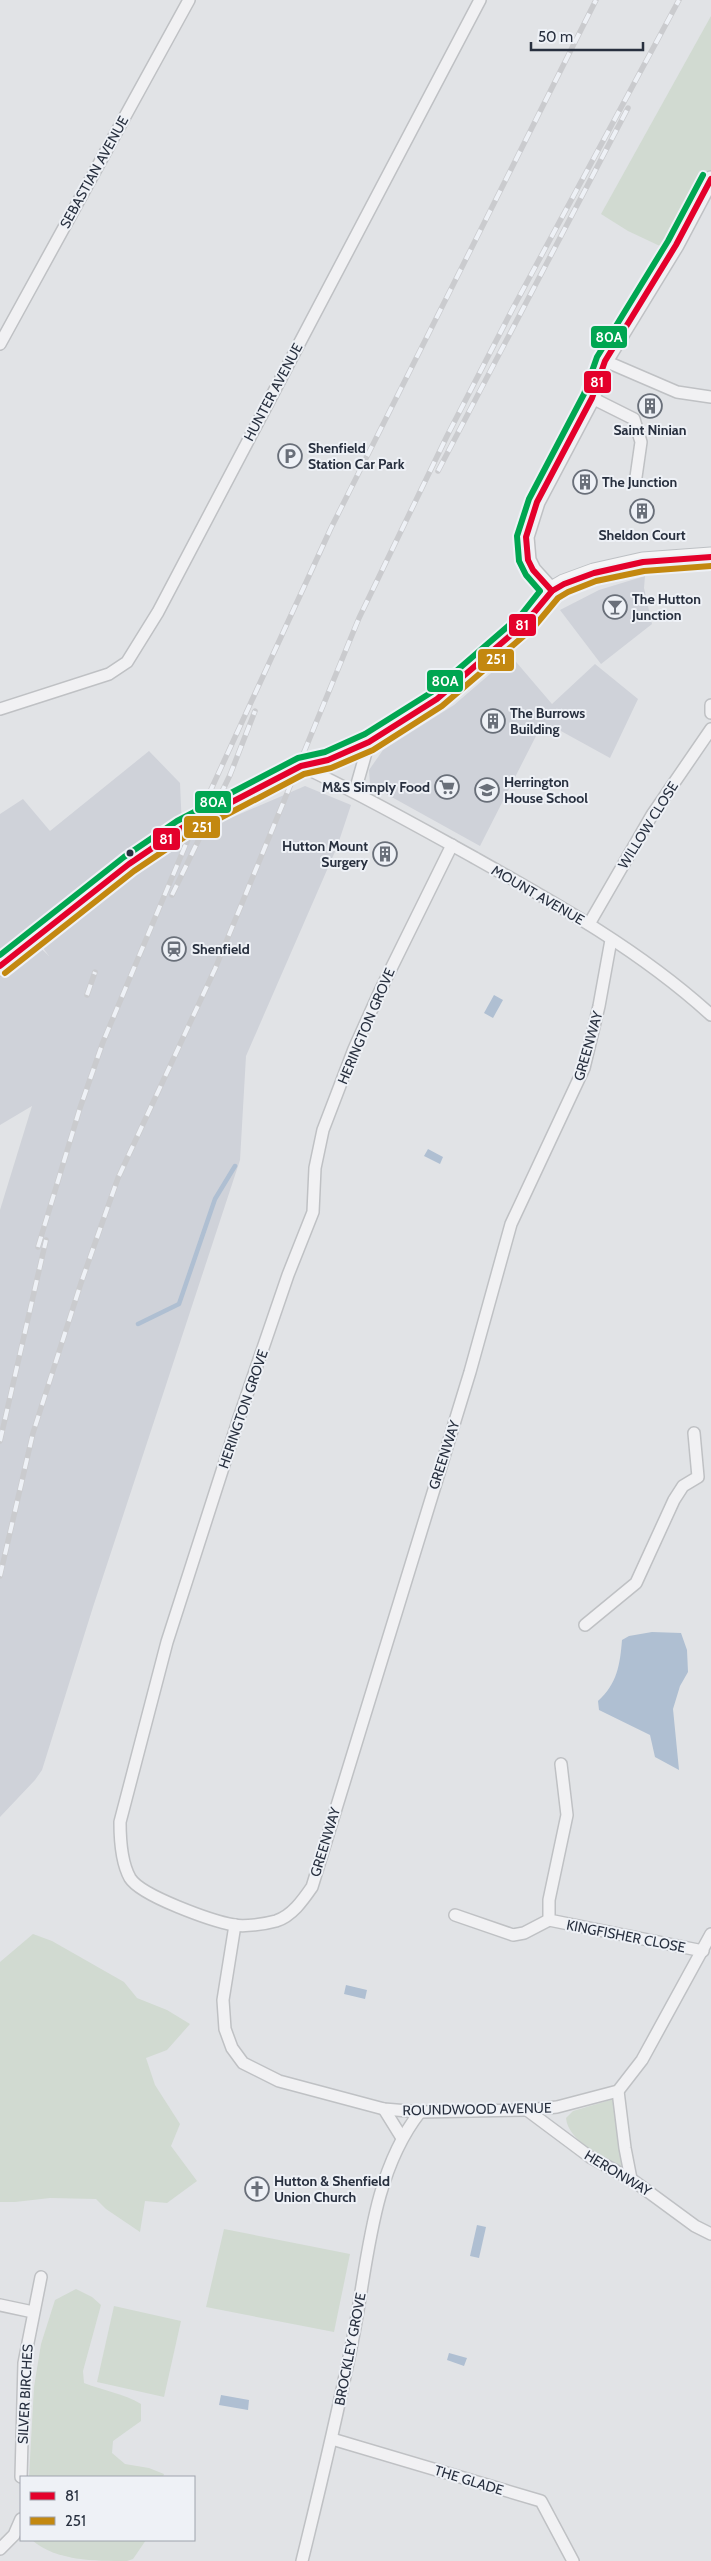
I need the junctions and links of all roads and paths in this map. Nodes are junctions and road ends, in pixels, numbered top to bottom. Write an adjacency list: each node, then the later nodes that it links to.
1 (189, 0): 4 (street, SEBASTIAN AVENUE)
2 (480, 0): 12 (street, HUNTER AVENUE)
3 (711, 178): 5 (street)
4 (0, 344)
5 (604, 361): 6 (street); 7 (street)
6 (711, 397)
7 (592, 398): 8 (street); 10 (street)
8 (636, 477)
9 (711, 557): 10 (main road)
10 (552, 592): 15 (main road)
11 (711, 705): 13 (street)
12 (0, 710)
13 (711, 713)
14 (711, 729): 19 (street, WILLOW CLOSE)
15 (369, 742): 16 (main road); 17 (street)
16 (300, 766): 17 (street, MOUNT AVENUE); 21 (main road)
17 (355, 791): 18 (street, MOUNT AVENUE)
18 (452, 845): 19 (street, MOUNT AVENUE); 30 (street, HERINGTON GROVE)
19 (589, 924): 20 (street, MOUNT AVENUE)
20 (611, 940): 22 (street, MOUNT AVENUE); 30 (street, GREENWAY)
21 (0, 966)
22 (711, 1015)
23 (694, 1433): 24 (street)
24 (698, 1477): 25 (street); 26 (street)
25 (711, 1479)
26 (585, 1625)
27 (561, 1764): 29 (street, KINGFISHER CLOSE)
28 (455, 1915): 29 (street, KINGFISHER CLOSE)
29 (549, 1920): 32 (street, KINGFISHER CLOSE)
30 (235, 1925): 34 (street, ROUNDWOOD AVENUE)
31 (711, 1934): 32 (street)
32 (703, 1951): 33 (street)
33 (618, 2091): 35 (street, ROUNDWOOD AVENUE); 38 (street)
34 (384, 2110): 36 (street, ROUNDWOOD AVENUE); 37 (street)
35 (527, 2110): 36 (street, ROUNDWOOD AVENUE); 38 (street, HERONWAY)
36 (420, 2112): 37 (street, BROCKLEY GROVE)
37 (402, 2138): 43 (street, BROCKLEY GROVE)
38 (632, 2178): 39 (street, HERONWAY)
39 (711, 2234)
40 (40, 2277): 42 (street, SILVER BIRCHES)
41 (0, 2305): 42 (street)
42 (33, 2312): 44 (street, SILVER BIRCHES)
43 (332, 2439): 47 (street, BROCKLEY GROVE); 48 (street, THE GLADE)
44 (21, 2476)
45 (20, 2521): 46 (street)
46 (0, 2549)
47 (302, 2561)
48 (573, 2561)

